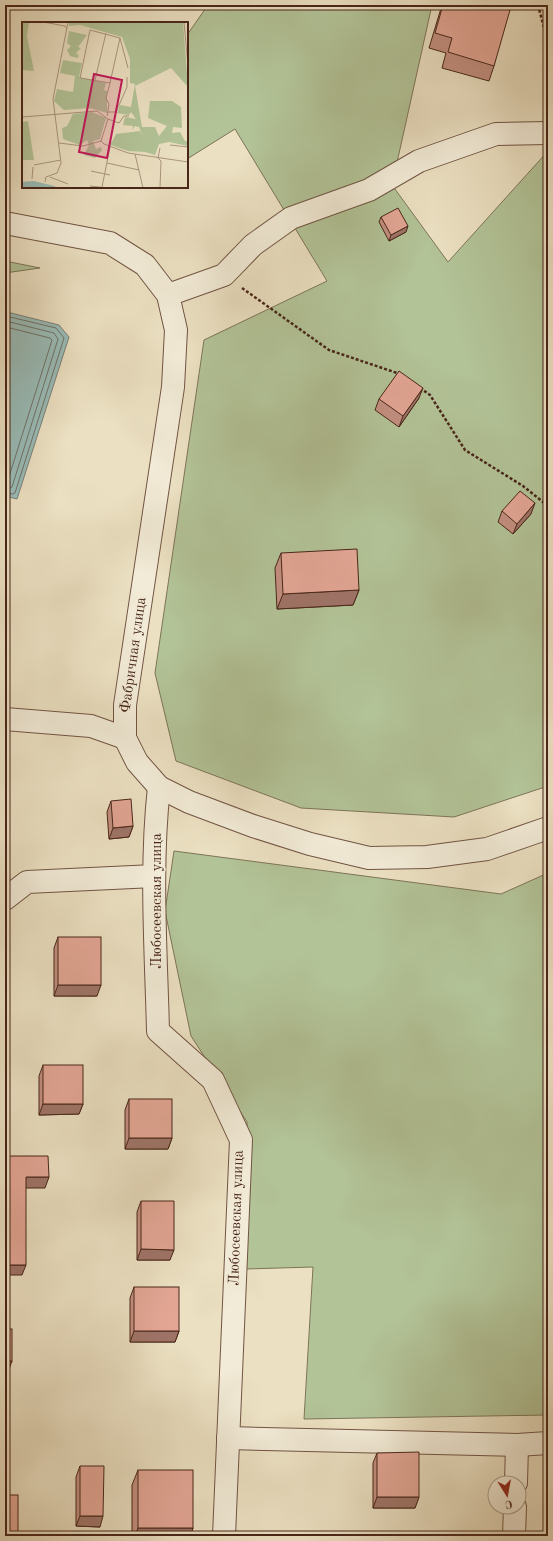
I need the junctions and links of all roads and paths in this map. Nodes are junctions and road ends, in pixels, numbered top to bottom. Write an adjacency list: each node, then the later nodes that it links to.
1 (538, 5): 2 (path)
2 (548, 43)
3 (548, 133): 5 (street)
4 (5, 223): 6 (street, Фабричная улица)
5 (224, 275): 6 (street); 7 (path)
6 (168, 295): 11 (street, Фабричная улица)
7 (404, 378)
8 (417, 386): 9 (path)
9 (548, 506)
10 (5, 719): 11 (street)
11 (125, 738): 12 (street, Фабричная улица)
12 (159, 787): 13 (street, Фабричная улица); 14 (street, Любосеевская улица)
13 (548, 828)
14 (154, 876): 15 (street); 16 (street, Любосеевская улица)
15 (5, 899)
16 (228, 1438): 18 (street); 21 (street, Любосеевская улица)
17 (548, 1443): 18 (street)
18 (517, 1445): 19 (street)
19 (516, 1475)
20 (515, 1515): 22 (street)
21 (224, 1536)
22 (514, 1536)

